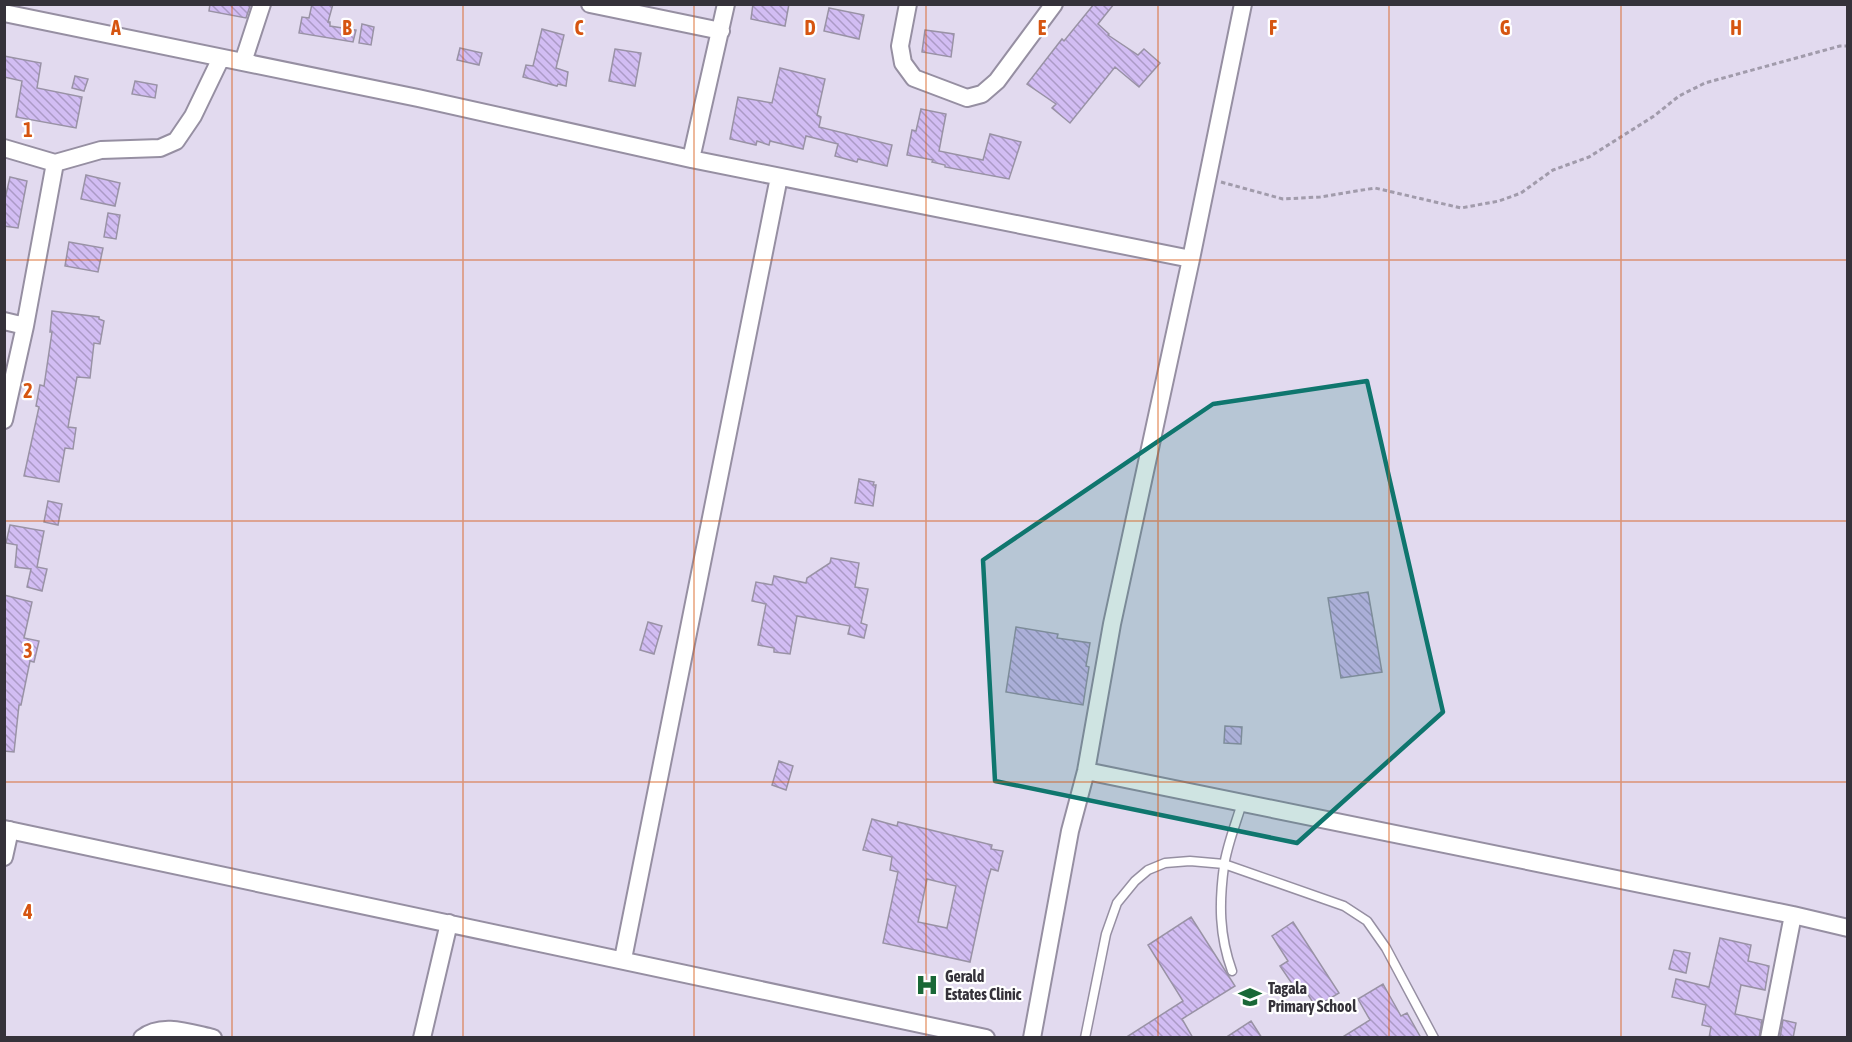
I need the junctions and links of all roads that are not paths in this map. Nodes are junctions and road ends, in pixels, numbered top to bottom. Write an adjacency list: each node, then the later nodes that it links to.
1 (262, 4): 11 (street)
2 (590, 4): 7 (street)
3 (726, 4): 9 (street)
4 (908, 4): 5 (street)
5 (1054, 4)
6 (1244, 4): 16 (street)
7 (614, 7): 9 (street)
8 (4, 13): 10 (street)
9 (721, 31): 13 (street)
10 (220, 58): 11 (street); 14 (street)
11 (243, 62): 13 (street)
12 (4, 148): 14 (street)
13 (691, 159): 15 (street)
14 (56, 163): 18 (street)
15 (779, 177): 16 (street); 28 (street)
16 (1191, 259): 20 (street)
17 (4, 321): 18 (street)
18 (25, 326): 19 (street)
19 (4, 420)
20 (1086, 771): 21 (street); 34 (street)
21 (1242, 803): 24 (lane); 25 (street)
22 (8, 829): 23 (street); 26 (street)
23 (4, 857)
24 (1224, 864): 29 (lane); 35 (lane); 36 (lane)
25 (1793, 915): 27 (street); 37 (street)
26 (449, 922): 28 (street); 32 (street)
27 (1848, 928)
28 (623, 959): 33 (street)
29 (1232, 971)
30 (142, 1038): 31 (street)
31 (213, 1038)
32 (422, 1038)
33 (986, 1038)
34 (1032, 1038)
35 (1085, 1038)
36 (1434, 1038)
37 (1769, 1038)

